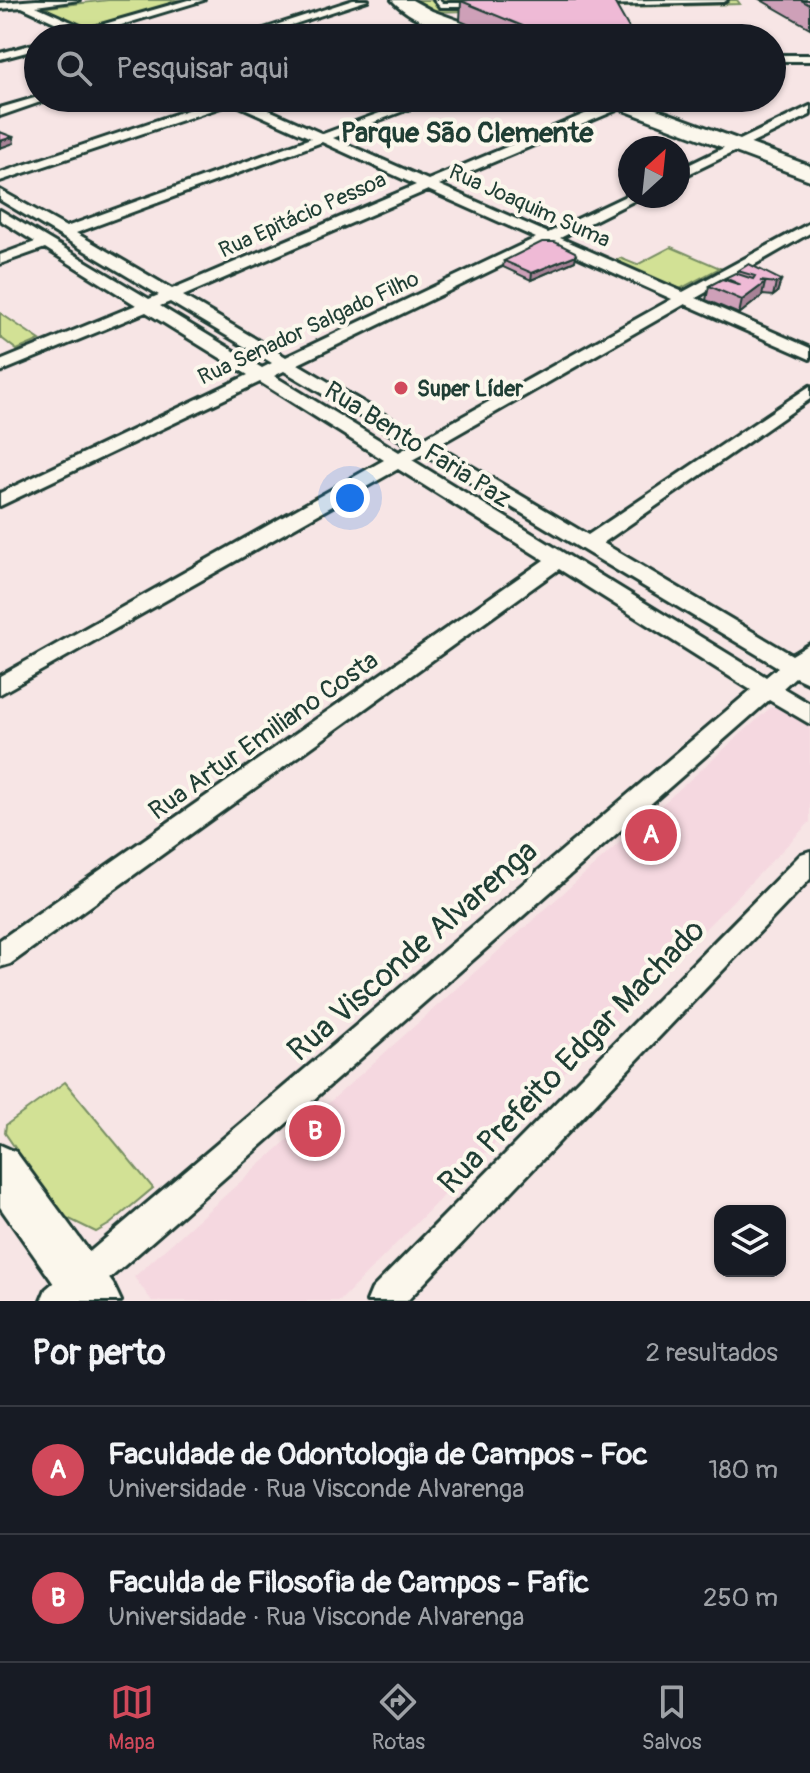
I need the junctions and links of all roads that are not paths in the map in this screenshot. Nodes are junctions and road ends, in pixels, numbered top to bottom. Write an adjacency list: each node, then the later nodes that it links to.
1 (74, 0): 10 (street)
2 (199, 0): 15 (street)
3 (363, 0): 16 (street)
4 (379, 0): 17 (main road)
5 (400, 0): 18 (main road)
6 (437, 0): 9 (lane)
7 (724, 0): 8 (lane)
8 (659, 1): 11 (lane)
9 (466, 3): 12 (lane)
10 (20, 4): 13 (street); 14 (street)
11 (585, 4)
12 (481, 5)
13 (0, 8)
14 (66, 24)
15 (117, 24)
16 (286, 24)
17 (421, 24)
18 (442, 24)
19 (24, 50): 20 (street)
20 (0, 56)
21 (786, 58): 22 (street)
22 (810, 58)
23 (24, 105): 25 (street)
24 (810, 110): 33 (street)
25 (0, 112)
26 (193, 112): 37 (street)
27 (265, 112): 32 (street, Rua Joaquim Suma)
28 (392, 112): 32 (street)
29 (589, 112): 38 (street, Rua Epitácio Pessoa)
30 (652, 112): 33 (main road)
31 (675, 112): 33 (main road)
32 (321, 137): 38 (street, Rua Joaquim Suma); 43 (street)
33 (745, 143): 34 (main road); 35 (street); 36 (main road)
34 (810, 160)
35 (690, 169)
36 (810, 173)
37 (0, 177)
38 (426, 183): 44 (street, Rua Joaquim Suma); 47 (street, Rua Epitácio Pessoa)
39 (0, 194): 43 (street, Rua Bento Faria Paz)
40 (618, 205): 44 (street, Rua Senador Salgado Filho)
41 (0, 214): 45 (street, Rua Bento Faria Paz)
42 (810, 227): 48 (street)
43 (64, 233): 47 (street, Rua Bento Faria Paz)
44 (551, 237): 48 (street, Rua Joaquim Suma); 51 (street, Rua Senador Salgado Filho)
45 (46, 243): 46 (street); 49 (street, Rua Bento Faria Paz)
46 (0, 260)
47 (172, 296): 49 (street, Rua Epitácio Pessoa); 51 (street, Rua Bento Faria Paz)
48 (686, 298): 50 (street, Rua Joaquim Suma); 55 (street)
49 (148, 306): 52 (street, Rua Epitácio Pessoa); 53 (street, Rua Bento Faria Paz)
50 (810, 354)
51 (285, 366): 53 (street, Rua Senador Salgado Filho); 55 (street, Rua Bento Faria Paz)
52 (0, 367)
53 (260, 376): 56 (street, Rua Bento Faria Paz); 57 (street, Rua Senador Salgado Filho)
54 (810, 391): 58 (street)
55 (421, 447): 56 (street); 58 (street, Rua Bento Faria Paz)
56 (395, 461): 59 (street, Rua Bento Faria Paz); 61 (street)
57 (0, 500)
58 (587, 545): 60 (street, Rua Bento Faria Paz)
59 (558, 560): 62 (street, Rua Bento Faria Paz); 65 (street, Rua Artur Emiliano Costa)
60 (804, 665): 62 (street, Rua Visconde Alvarenga)
61 (0, 686)
62 (767, 689): 63 (street, Rua Bento Faria Paz); 67 (street, Rua Visconde Alvarenga)
63 (810, 715)
64 (810, 862): 68 (street, Rua Prefeito Edgar Machado)
65 (0, 955)
66 (0, 1168): 67 (main road)
67 (79, 1294)
68 (384, 1301)

